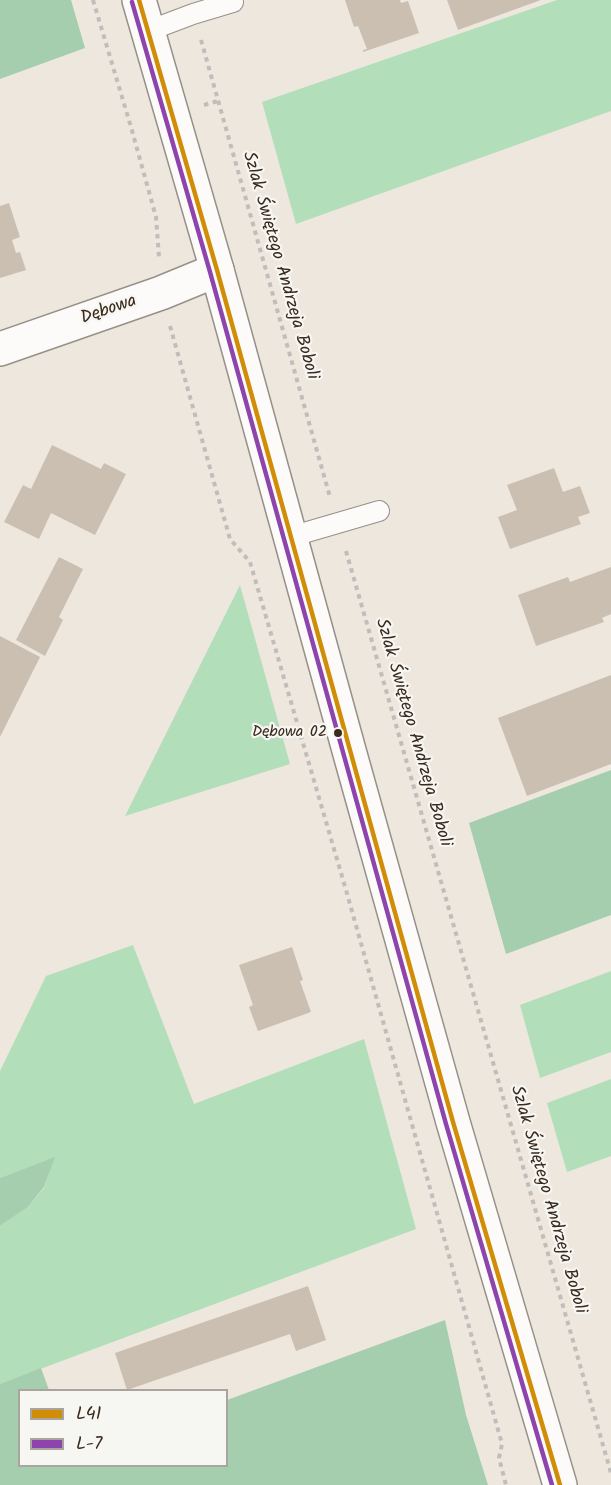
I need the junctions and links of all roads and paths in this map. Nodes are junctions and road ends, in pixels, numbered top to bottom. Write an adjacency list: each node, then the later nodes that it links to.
1 (93, 0): 6 (path)
2 (233, 2): 3 (lane)
3 (193, 14): 4 (lane); 9 (path, Szlak Świętego Andrzeja Boboli)
4 (144, 15): 5 (main road)
5 (217, 270): 6 (main road, Dębowa); 10 (main road)
6 (161, 293): 7 (main road, Dębowa); 12 (path)
7 (0, 349)
8 (379, 512): 9 (lane)
9 (338, 523): 10 (lane); 11 (path, Szlak Świętego Andrzeja Boboli)
10 (290, 537): 13 (main road)
11 (611, 1473)
12 (506, 1485)
13 (560, 1485)

